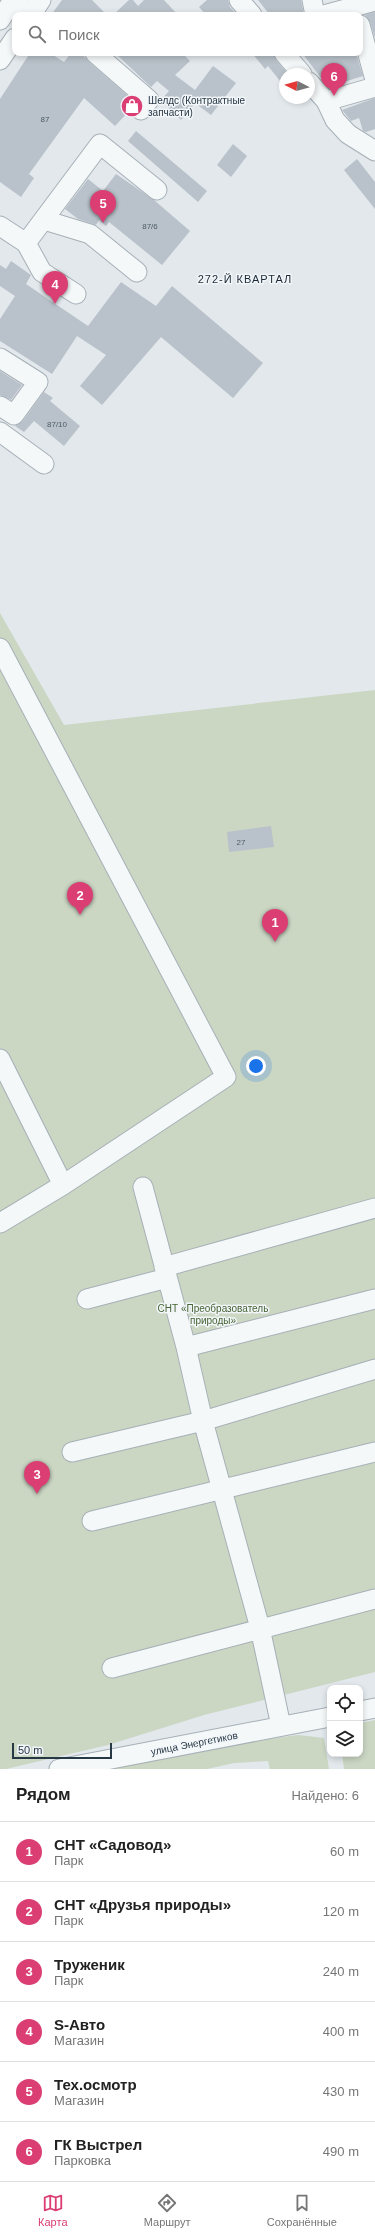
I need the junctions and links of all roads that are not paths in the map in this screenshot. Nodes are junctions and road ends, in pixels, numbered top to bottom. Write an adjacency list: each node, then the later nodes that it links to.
1 (239, 0): 6 (street)
2 (312, 0): 7 (street)
3 (13, 1): 5 (street); 9 (street)
4 (375, 1): 8 (street)
5 (35, 11)
6 (249, 12)
7 (314, 12)
8 (363, 12)
9 (0, 20)
10 (363, 35): 16 (street)
11 (12, 42): 14 (street)
12 (98, 56): 20 (street)
13 (287, 56): 15 (street)
14 (0, 60)
15 (297, 68)
16 (375, 80)
17 (375, 87): 19 (street)
18 (315, 89): 19 (street)
19 (326, 102): 21 (street)
20 (141, 110)
21 (375, 152)
22 (157, 190): 23 (street)
23 (44, 220): 25 (street); 26 (street)
24 (0, 226): 25 (street)
25 (26, 243): 27 (street)
26 (137, 272)
27 (76, 294)
28 (0, 358): 29 (street)
29 (0, 406)
30 (0, 432): 31 (street)
31 (44, 464)
32 (0, 648): 34 (street)
33 (0, 1059): 34 (street)
34 (63, 1185): 37 (street)
35 (143, 1187): 38 (street)
36 (375, 1208): 38 (street)
37 (0, 1224)
38 (166, 1273): 39 (street); 41 (street)
39 (87, 1299)
40 (375, 1299): 41 (street)
41 (186, 1347): 43 (street)
42 (375, 1369): 43 (street)
43 (202, 1421): 44 (street); 46 (street)
44 (72, 1452)
45 (375, 1452): 46 (street)
46 (221, 1489): 47 (street); 49 (street)
47 (92, 1521)
48 (375, 1599): 49 (street)
49 (260, 1628): 50 (street); 54 (street)
50 (112, 1668)
51 (375, 1708): 52 (street)
52 (363, 1710)
53 (327, 1718): 54 (street, улица Энергетиков)
54 (281, 1726): 55 (street, улица Энергетиков)
55 (58, 1769)

